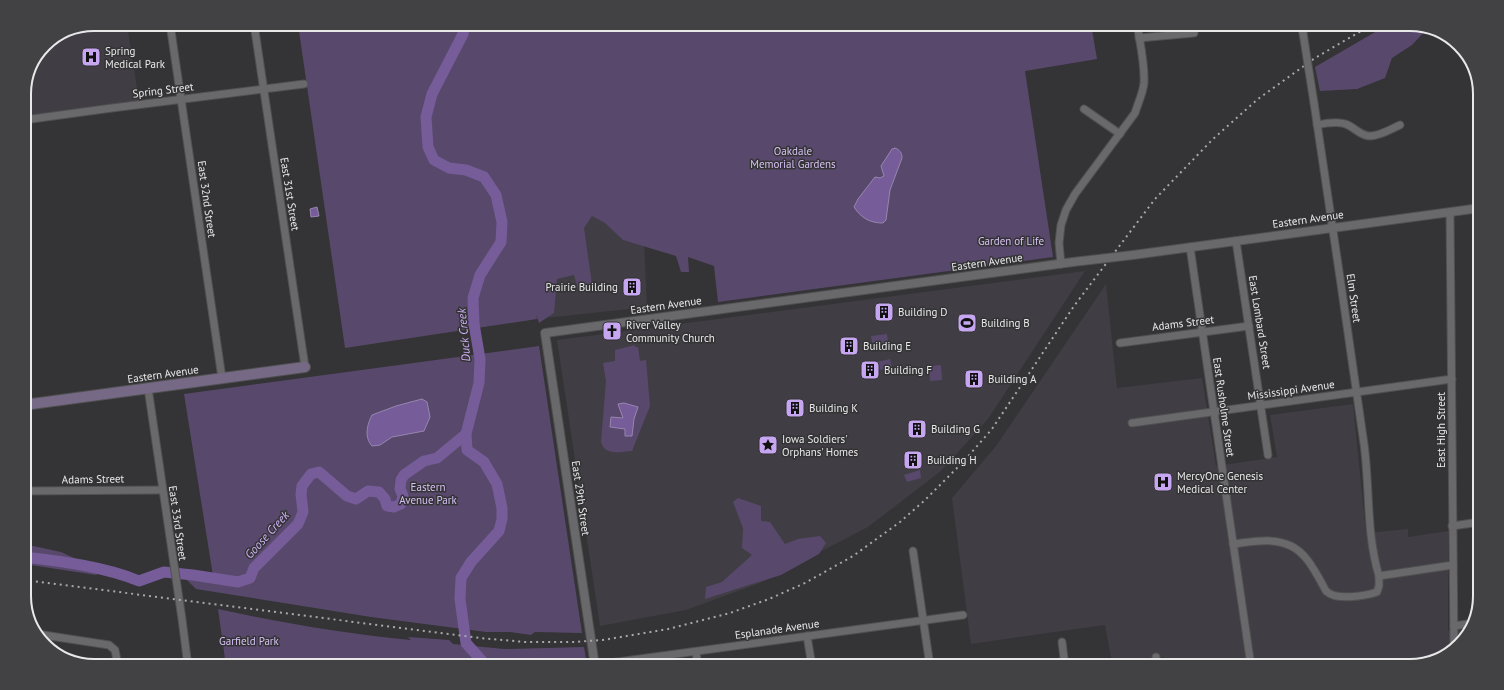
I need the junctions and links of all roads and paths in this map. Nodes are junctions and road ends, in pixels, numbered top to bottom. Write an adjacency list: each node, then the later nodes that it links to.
1 (171, 31): 9 (street, East 32nd Street)
2 (255, 31): 8 (street, East 31st Street)
3 (1138, 31): 6 (street)
4 (1303, 31): 12 (street, Elm Street, bridge)
5 (1194, 33): 6 (street)
6 (1139, 38): 14 (street)
7 (304, 84): 8 (street, Spring Street)
8 (264, 89): 9 (street, Spring Street); 25 (street, East 31st Street)
9 (181, 99): 11 (street, Spring Street); 26 (street, East 32nd Street)
10 (1084, 109): 14 (street)
11 (31, 119)
12 (1317, 125): 13 (street); 17 (street, Elm Street)
13 (1400, 125)
14 (1120, 134): 20 (street)
15 (1473, 209): 16 (street, Eastern Avenue)
16 (1450, 212): 17 (street, Eastern Avenue); 27 (street, East High Street)
17 (1333, 228): 18 (street, Eastern Avenue); 29 (street, Elm Street)
18 (1236, 240): 19 (street, Eastern Avenue); 21 (street, East Lombard Street)
19 (1190, 247): 20 (street, Eastern Avenue, bridge); 22 (street, East Rusholme Street)
20 (1061, 264): 23 (street, Eastern Avenue)
21 (1249, 326): 22 (street, Adams Street); 31 (street, East Lombard Street)
22 (1202, 332): 24 (street, Adams Street); 32 (street, East Rusholme Street)
23 (546, 333): 54 (street, East 29th Street)
24 (1120, 343)
25 (305, 367): 26 (main road, Eastern Avenue)
26 (222, 378): 28 (main road, Eastern Avenue)
27 (1452, 378): 29 (street, Mississippi Avenue); 38 (street, East High Street)
28 (148, 388): 30 (main road, Eastern Avenue); 35 (street, East 33rd Street)
29 (1357, 392): 31 (street, Mississippi Avenue); 42 (street, Elm Street)
30 (31, 403)
31 (1261, 405): 32 (street, Mississippi Avenue); 34 (street, East Lombard Street)
32 (1214, 412): 33 (street, Mississippi Avenue); 39 (street, East Rusholme Street)
33 (1132, 422)
34 (1268, 455)
35 (162, 490): 36 (street, Adams Street); 53 (street, East 33rd Street)
36 (31, 491)
37 (1473, 523): 38 (street)
38 (1452, 526): 41 (street, East High Street)
39 (1233, 544): 42 (street); 60 (street, East Rusholme Street)
40 (913, 551): 44 (street)
41 (1453, 565): 42 (street); 46 (street, East High Street)
42 (1378, 576)
43 (963, 615): 44 (street, Esplanade Avenue)
44 (923, 620): 48 (street, Esplanade Avenue); 58 (street)
45 (1466, 624): 46 (street)
46 (1454, 626): 50 (street, East High Street)
47 (45, 635): 52 (street)
48 (807, 636): 51 (street, Esplanade Avenue); 57 (street)
49 (1062, 642): 59 (street)
50 (1454, 642)
51 (696, 652): 55 (street, Esplanade Avenue); 56 (street)
52 (117, 659)
53 (186, 659)
54 (594, 659)
55 (646, 659)
56 (697, 659)
57 (811, 659)
58 (929, 659)
59 (1064, 659)
60 (1250, 659)

